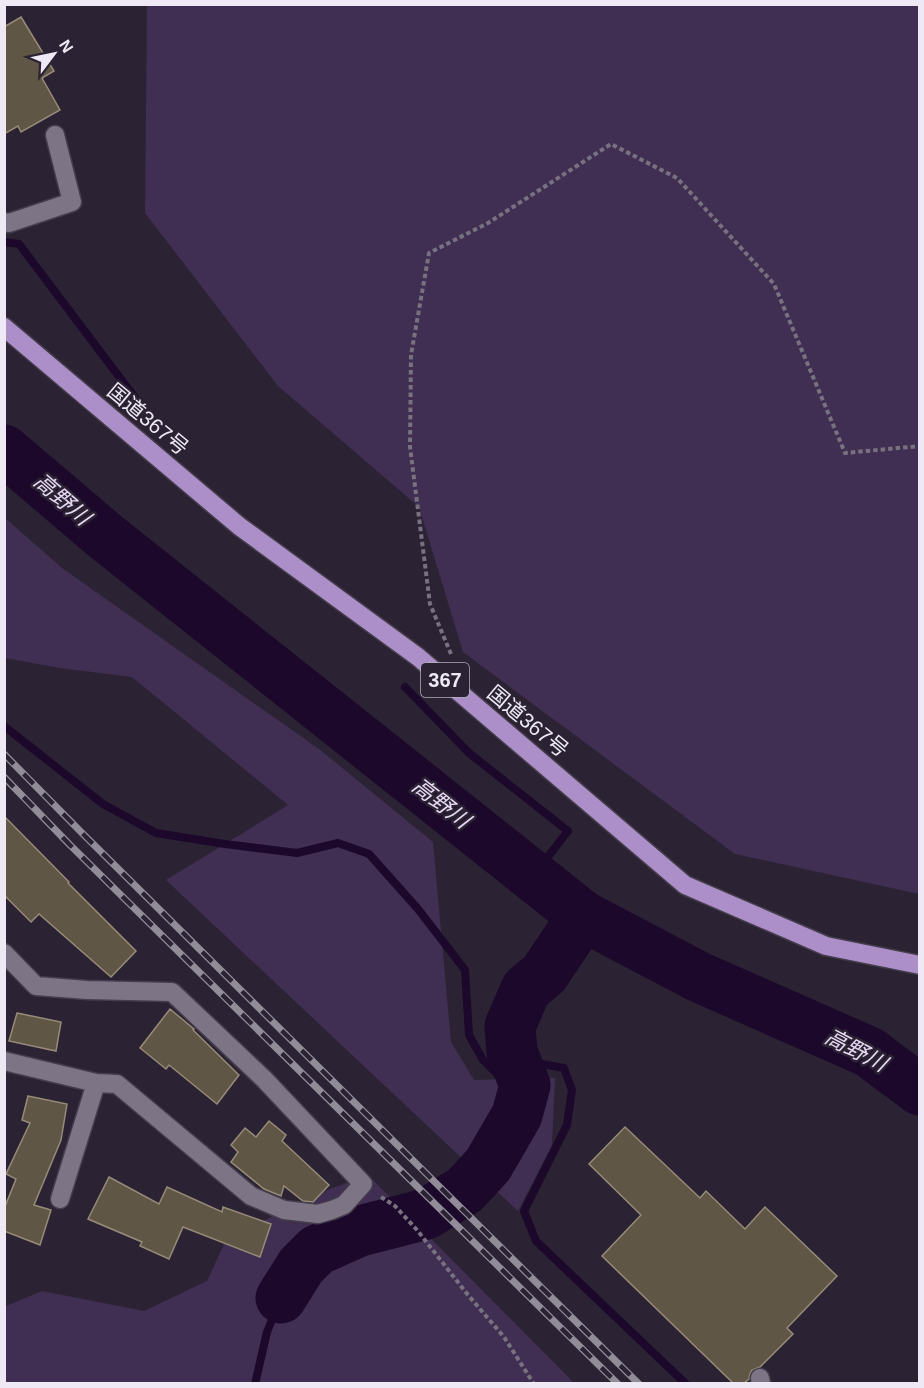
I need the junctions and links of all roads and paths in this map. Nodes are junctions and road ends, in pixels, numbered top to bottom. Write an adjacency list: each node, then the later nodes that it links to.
1 (55, 135): 2 (street)
2 (4, 222)
3 (4, 327): 7 (highway, 国道367号 / 367)
4 (920, 446): 5 (path)
5 (454, 660)
6 (4, 953): 9 (street)
7 (920, 964)
8 (4, 1061): 9 (street)
9 (96, 1083): 10 (street)
10 (60, 1199)
11 (394, 1206): 12 (path)
12 (534, 1383)

